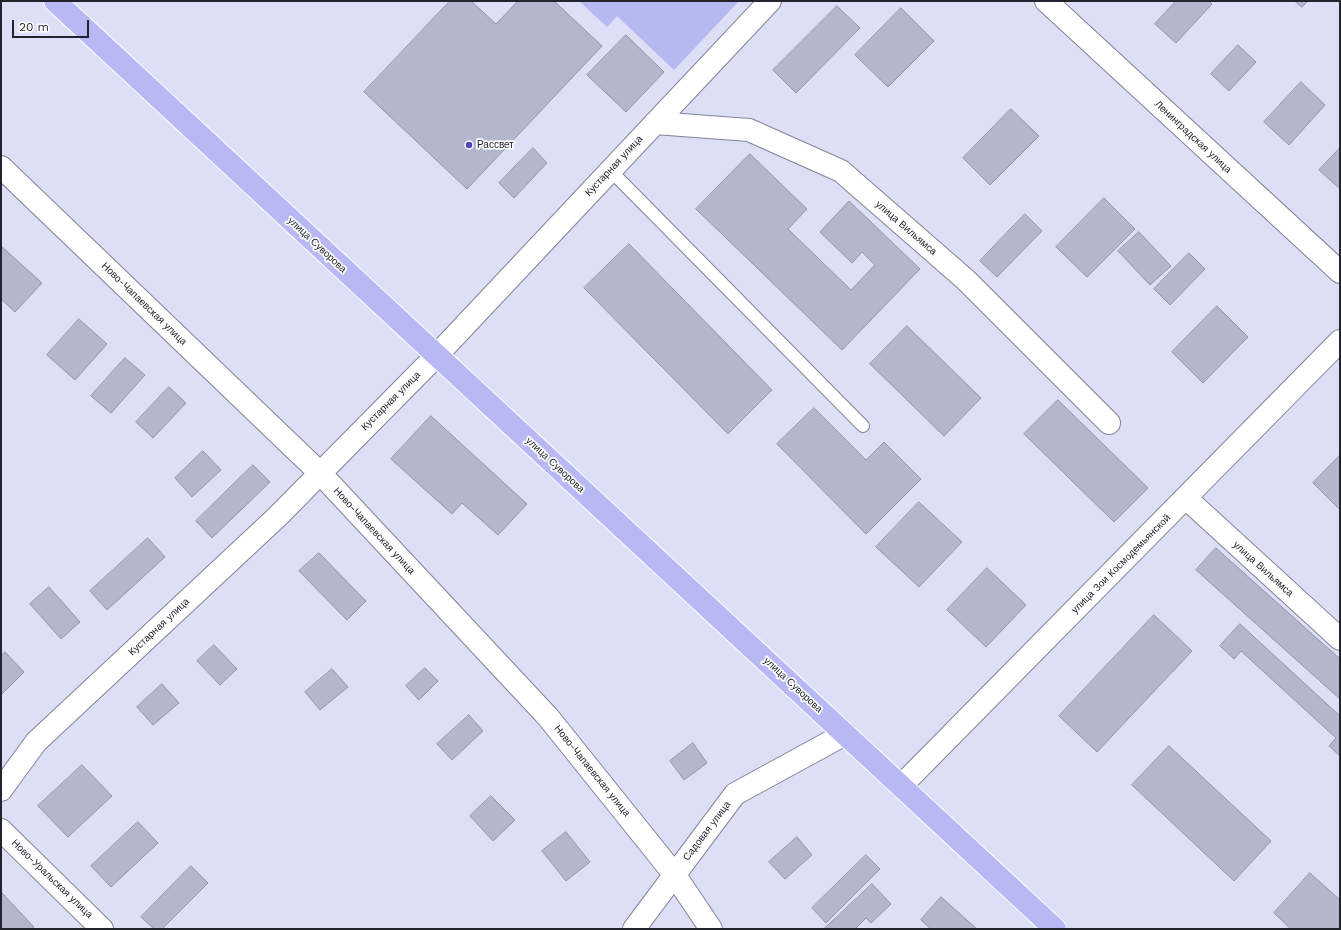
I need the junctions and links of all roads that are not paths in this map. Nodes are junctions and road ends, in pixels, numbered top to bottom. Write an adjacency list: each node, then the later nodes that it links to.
1 (55, 1): 9 (main road, улица Суворова)
2 (770, 1): 4 (street, Кустарная улица)
3 (1046, 1): 7 (street, Ленинградская улица)
4 (655, 123): 6 (street, Кустарная улица); 10 (street, улица Вильямса)
5 (1, 167): 12 (street, Ново-Чапаевская улица)
6 (610, 170): 9 (street, Кустарная улица); 11 (lane)
7 (1340, 272)
8 (1340, 341): 13 (street, улица Зои Космодемьянской)
9 (437, 355): 12 (street, Кустарная улица); 15 (main road, улица Суворова)
10 (1109, 423)
11 (863, 426)
12 (320, 473): 17 (street, Кустарная улица); 19 (street, Ново-Чапаевская улица)
13 (1186, 498): 14 (street, улица Вильямса); 16 (street, улица Зои Космодемьянской)
14 (1340, 639)
15 (845, 734): 16 (main road, улица Суворова); 19 (street, Садовая улица)
16 (901, 786): 23 (main road, улица Суворова)
17 (1, 790)
18 (1, 830): 20 (street, Ново-Уральская улица)
19 (674, 874): 21 (street, Садовая улица); 22 (street, Ново-Чапаевская улица)
20 (102, 929)
21 (634, 929)
22 (711, 929)
23 (1055, 929)

